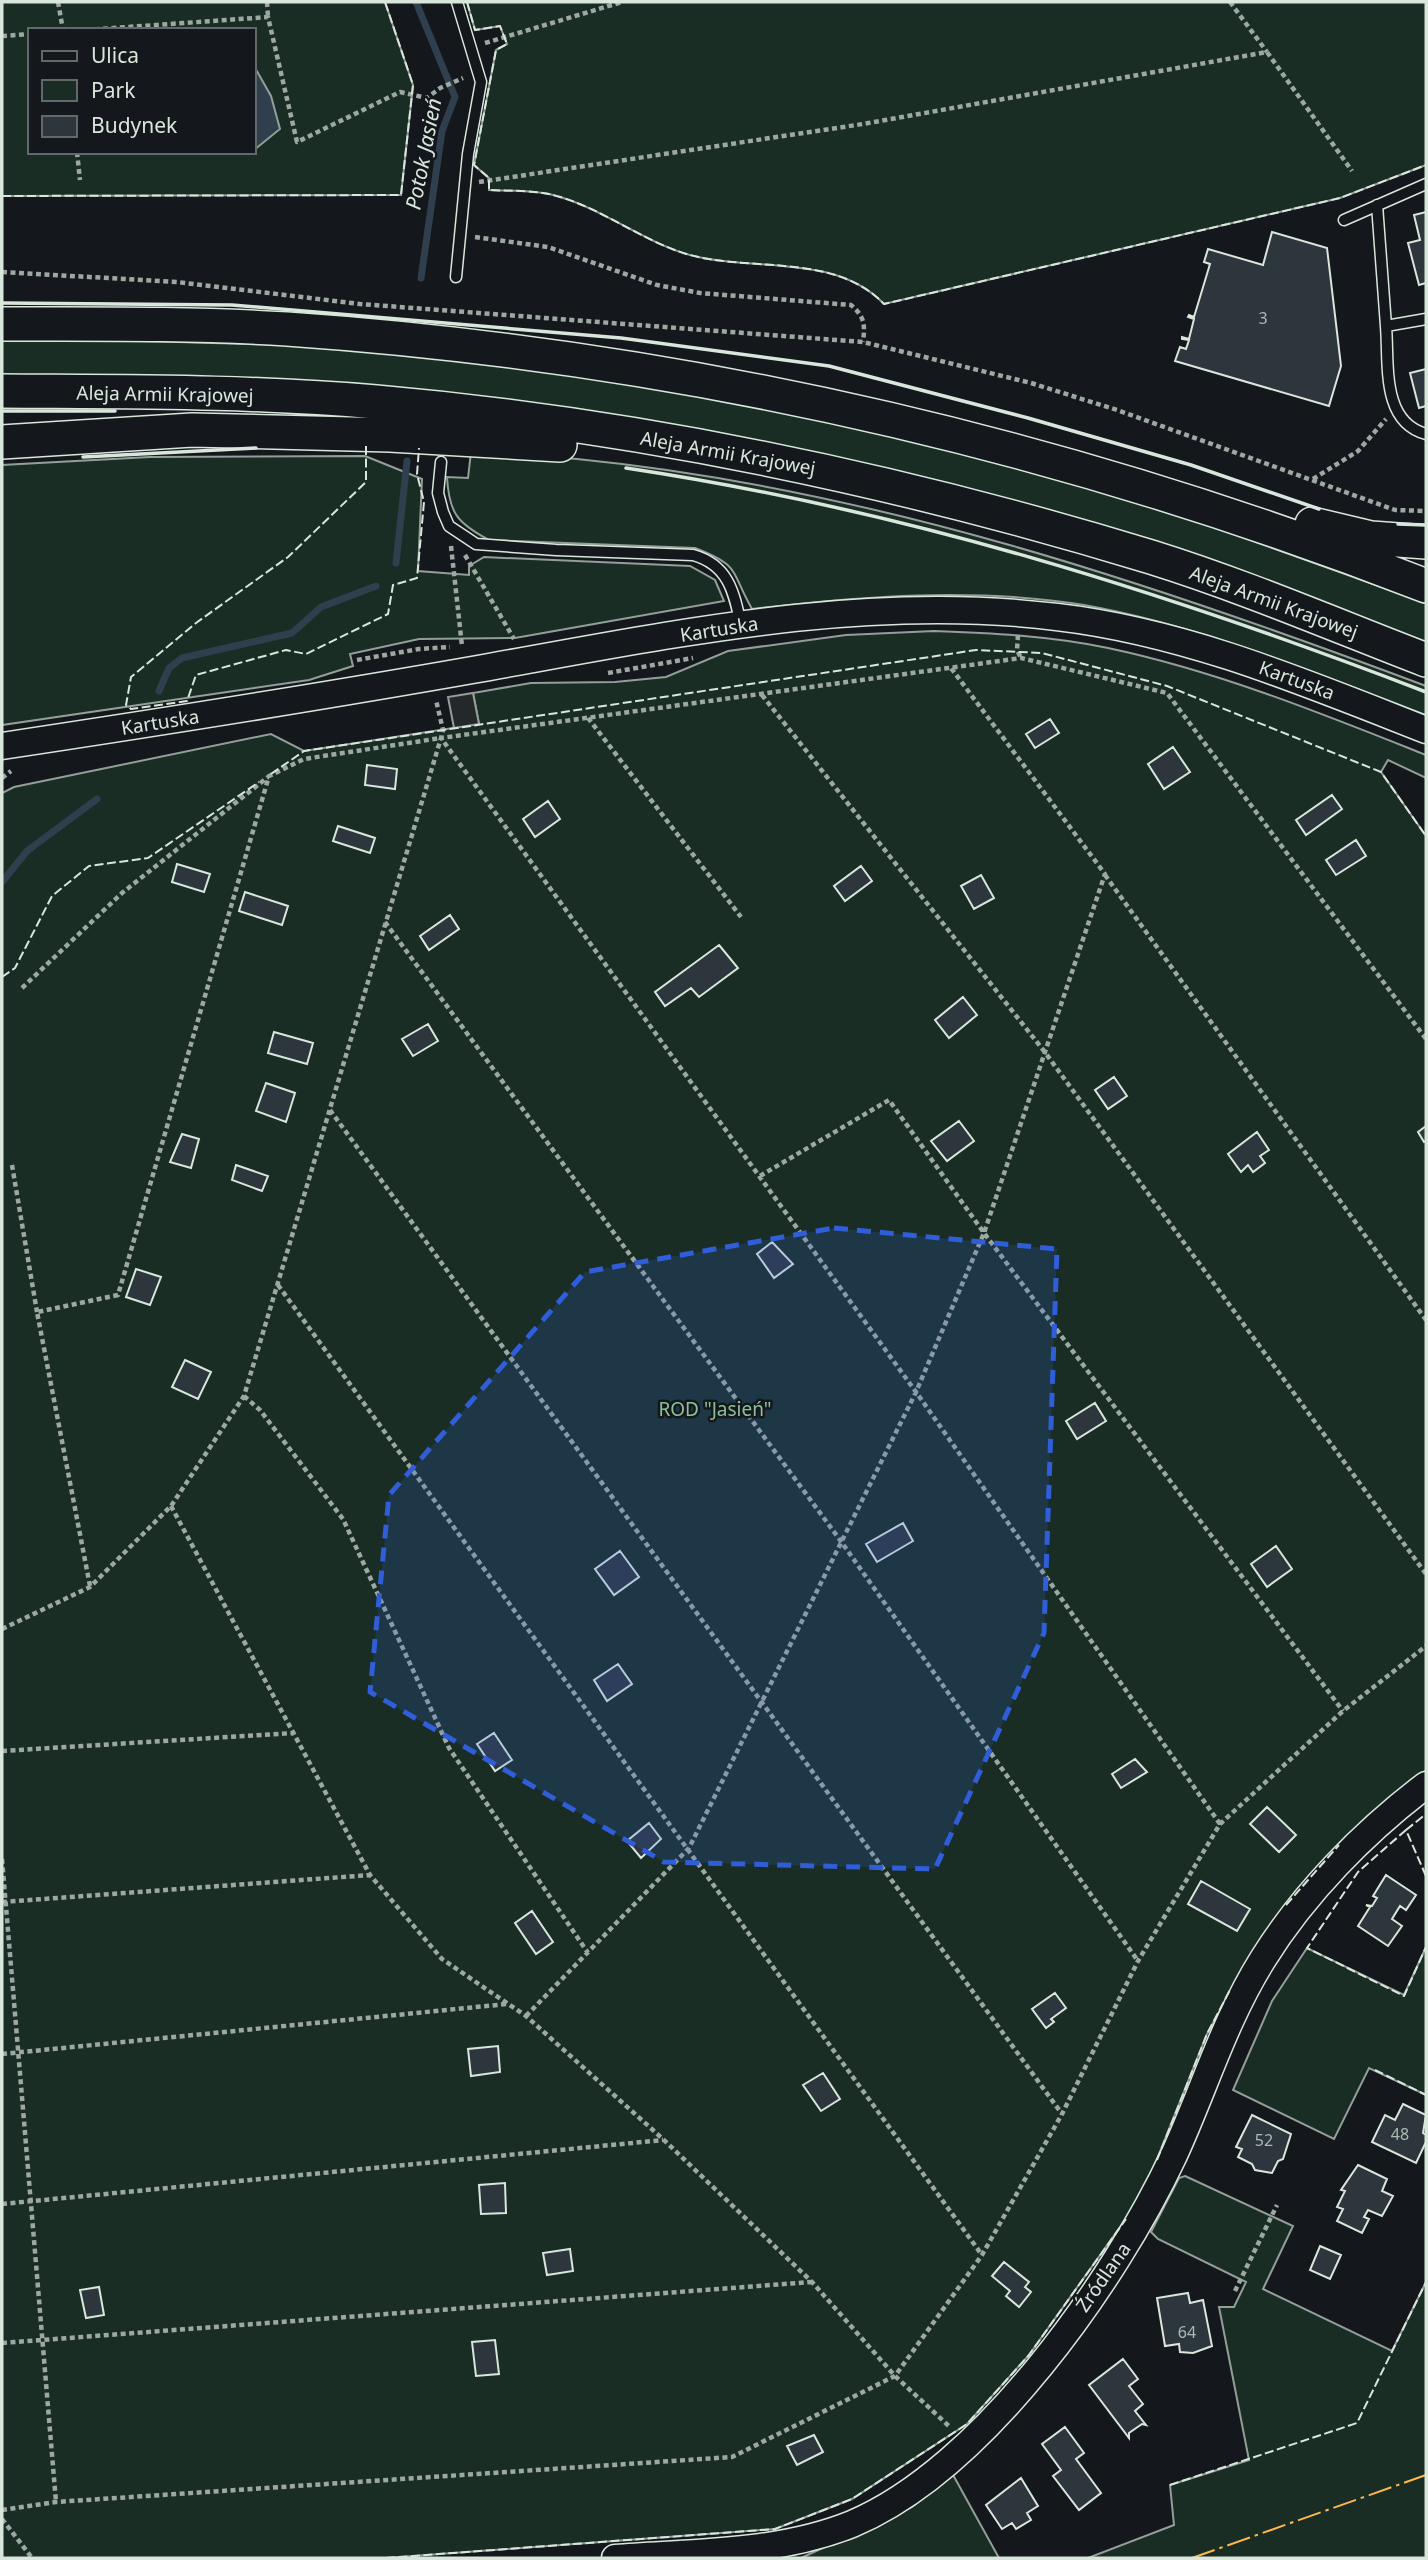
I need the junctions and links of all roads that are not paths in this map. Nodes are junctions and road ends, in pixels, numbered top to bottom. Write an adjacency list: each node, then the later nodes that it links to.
1 (457, 2): 5 (lane)
2 (1426, 184): 3 (lane)
3 (1377, 205): 4 (lane); 8 (lane)
4 (1344, 219)
5 (456, 277)
6 (1426, 319): 8 (lane)
7 (2, 324): 14 (main road)
8 (1386, 326): 10 (lane)
9 (2, 391): 13 (main road, Aleja Armii Krajowej)
10 (1426, 434)
11 (2, 442): 13 (main road)
12 (441, 461): 17 (lane)
13 (820, 469): 18 (main road, Aleja Armii Krajowej)
14 (1219, 510): 15 (main road); 16 (main road)
15 (1426, 542)
16 (1426, 586)
17 (741, 625): 19 (street, Kartuska); 20 (street, Kartuska)
18 (1426, 660)
19 (1426, 730)
20 (2, 746)
21 (1426, 1786): 22 (street, Źródlana)
22 (615, 2558)

